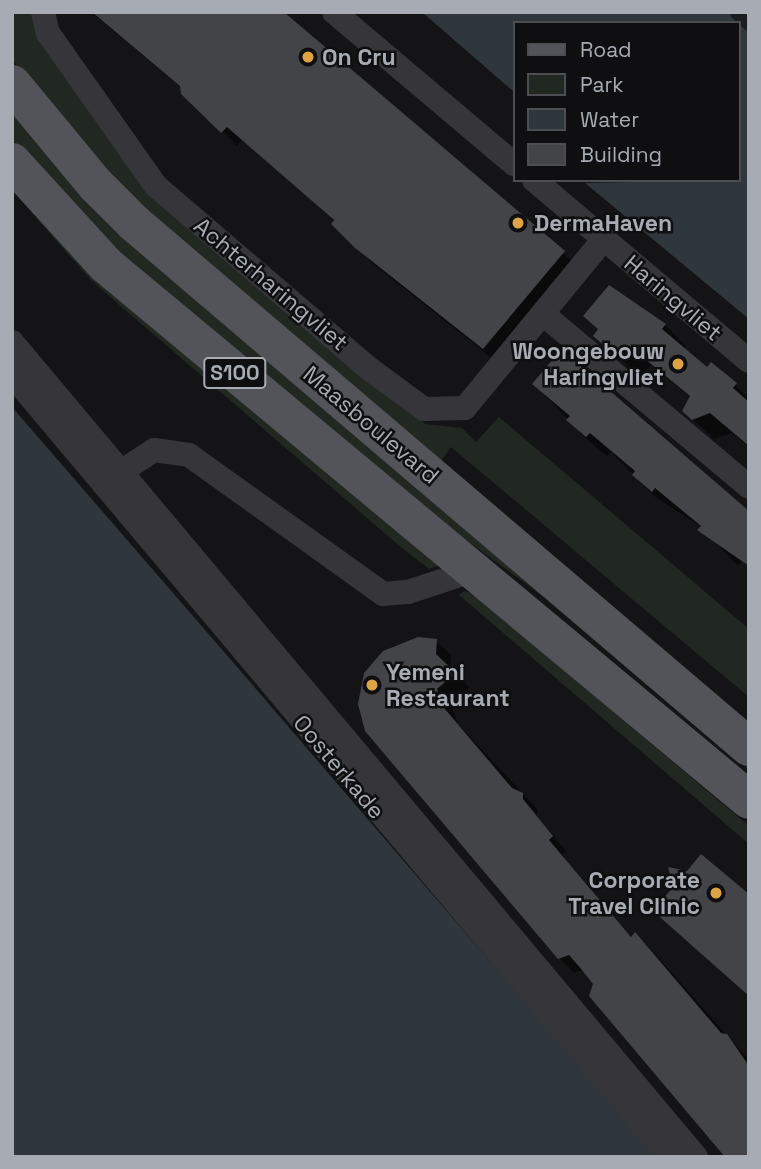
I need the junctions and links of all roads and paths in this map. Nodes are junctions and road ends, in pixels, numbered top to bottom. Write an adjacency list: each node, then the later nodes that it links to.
1 (43, 12): 8 (street, Achterharingvliet)
2 (334, 12): 5 (street)
3 (12, 84): 15 (main road, Maasboulevard / S100)
4 (12, 162): 14 (main road, Maasboulevard / S100)
5 (512, 162)
6 (536, 182): 7 (street, Haringvliet)
7 (604, 239): 8 (street, Achterharingvliet); 10 (street, Haringvliet)
8 (543, 314): 13 (street)
9 (12, 342): 12 (street, Oosterkade)
10 (749, 361)
11 (12, 375): 17 (street, Oosterkade)
12 (122, 471): 14 (street); 18 (street, Oosterkade)
13 (749, 487)
14 (472, 571): 16 (main road, Maasboulevard / S100)
15 (749, 747)
16 (749, 800)
17 (670, 1157)
18 (696, 1157)

